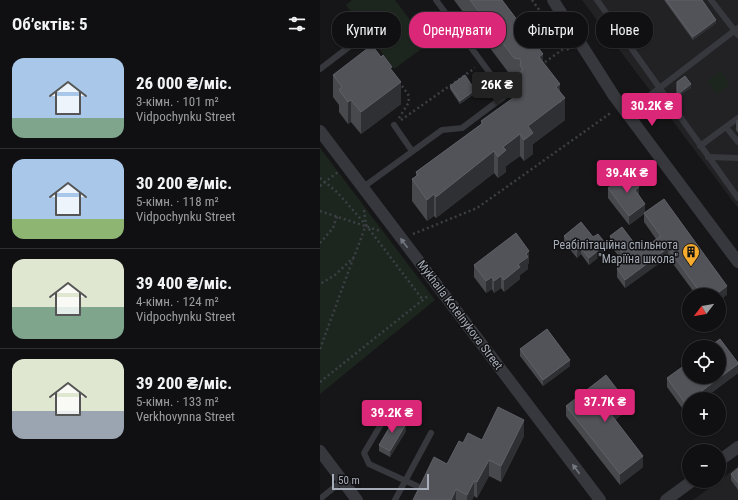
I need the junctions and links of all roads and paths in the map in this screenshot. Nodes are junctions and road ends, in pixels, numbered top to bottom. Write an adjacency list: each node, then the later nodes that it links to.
1 (436, 0): 8 (lane)
2 (553, 0): 16 (street)
3 (597, 0): 13 (lane)
4 (711, 0): 5 (lane)
5 (737, 31): 13 (lane)
6 (348, 48): 10 (lane)
7 (565, 48): 9 (path)
8 (483, 62): 14 (lane); 18 (path)
9 (537, 67)
10 (320, 69)
11 (395, 77): 18 (path)
12 (517, 83): 14 (lane)
13 (659, 88): 16 (lane); 22 (lane)
14 (506, 95): 23 (lane)
15 (613, 111): 36 (path)
16 (627, 113): 39 (street)
17 (738, 118): 19 (lane)
18 (394, 125): 23 (lane)
19 (726, 127): 21 (lane); 22 (lane)
20 (320, 131): 30 (street, Mykhaila Kotelnykova Street)
21 (738, 142)
22 (700, 146): 24 (lane)
23 (412, 151): 30 (lane)
24 (708, 157): 25 (lane); 31 (lane)
25 (738, 158)
26 (340, 171): 28 (path)
27 (320, 178): 28 (path)
28 (325, 182): 29 (path); 34 (path)
29 (320, 186)
30 (365, 192): 34 (path); 36 (street, Mykhaila Kotelnykova Street)
31 (738, 198)
32 (320, 211): 33 (path)
33 (338, 216): 34 (path); 37 (path)
34 (366, 225): 35 (path); 38 (path); 42 (path)
35 (388, 234)
36 (401, 238): 57 (street, Mykhaila Kotelnykova Street, one-way to 36)
37 (320, 243)
38 (354, 257): 40 (path); 43 (path)
39 (738, 262)
40 (320, 284)
41 (432, 293): 42 (path)
42 (423, 300): 44 (path)
43 (320, 349)
44 (320, 382)
45 (383, 421): 50 (lane)
46 (431, 433): 50 (lane)
47 (738, 447): 49 (street)
48 (320, 451): 51 (street)
49 (726, 456)
50 (405, 480): 52 (lane); 56 (lane)
51 (342, 481): 54 (lane); 55 (street)
52 (417, 486)
53 (682, 488): 58 (street)
54 (320, 499)
55 (356, 500)
56 (395, 500)
57 (600, 500)
58 (666, 500)

